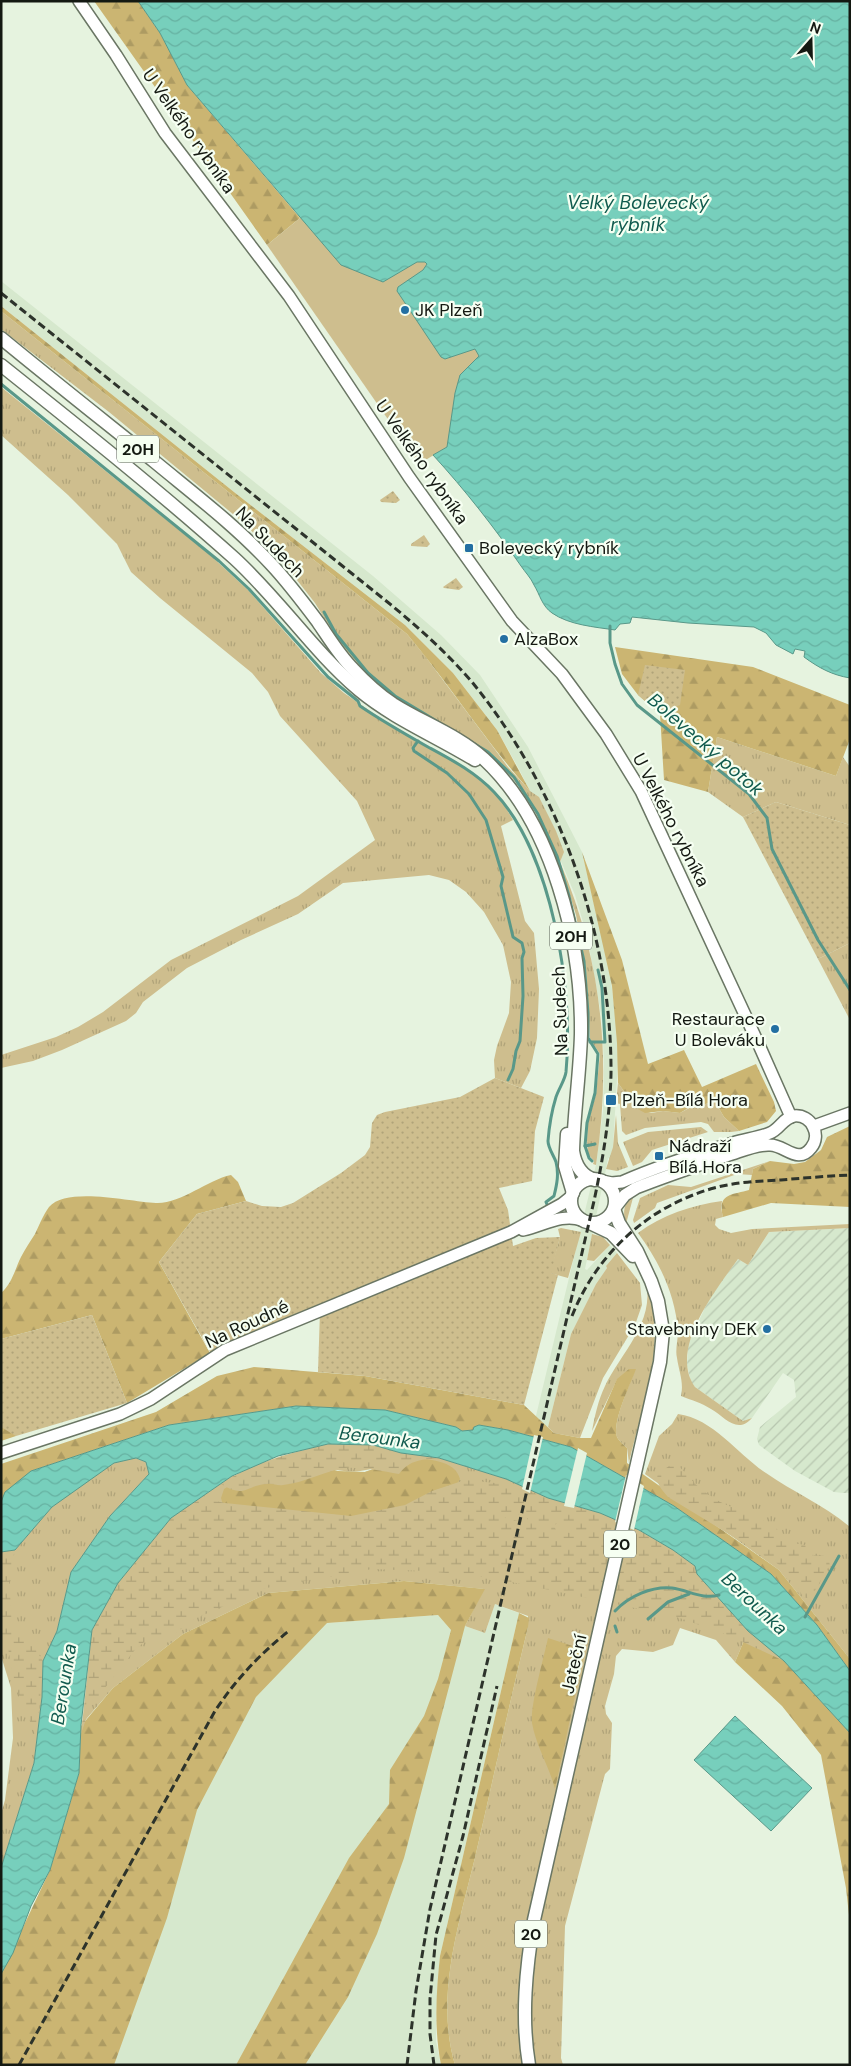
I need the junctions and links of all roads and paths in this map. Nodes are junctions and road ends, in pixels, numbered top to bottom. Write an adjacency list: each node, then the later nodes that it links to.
1 (78, 1): 7 (street, U Velkého rybníka)
2 (1, 338): 4 (main road, Na Sudech / 20H)
3 (1, 365): 4 (main road, Na Sudech / 20H)
4 (502, 779): 5 (main road, Na Sudech / 20H)
5 (574, 1108): 11 (main road, Na Sudech / 20H); 12 (main road, Na Sudech / 20H)
6 (850, 1113): 8 (street)
7 (791, 1117): 8 (street); 9 (street, Na Roudné)
8 (814, 1126): 10 (street, Na Roudné)
9 (779, 1127): 10 (street); 11 (street, Na Roudné)
10 (783, 1149): 13 (street, Na Roudné)
11 (598, 1180): 12 (main road, Na Roudné); 13 (main road, 20)
12 (573, 1195): 14 (main road); 15 (street, Na Roudné)
13 (614, 1209): 14 (main road, Na Roudné); 16 (main road, Jateční / 20)
14 (586, 1221): 15 (street, Na Roudné); 16 (main road, Jateční / 20)
15 (511, 1232): 17 (street, Na Roudné)
16 (647, 1273): 18 (main road, Jateční / 20)
17 (1, 1453)
18 (529, 2065)

